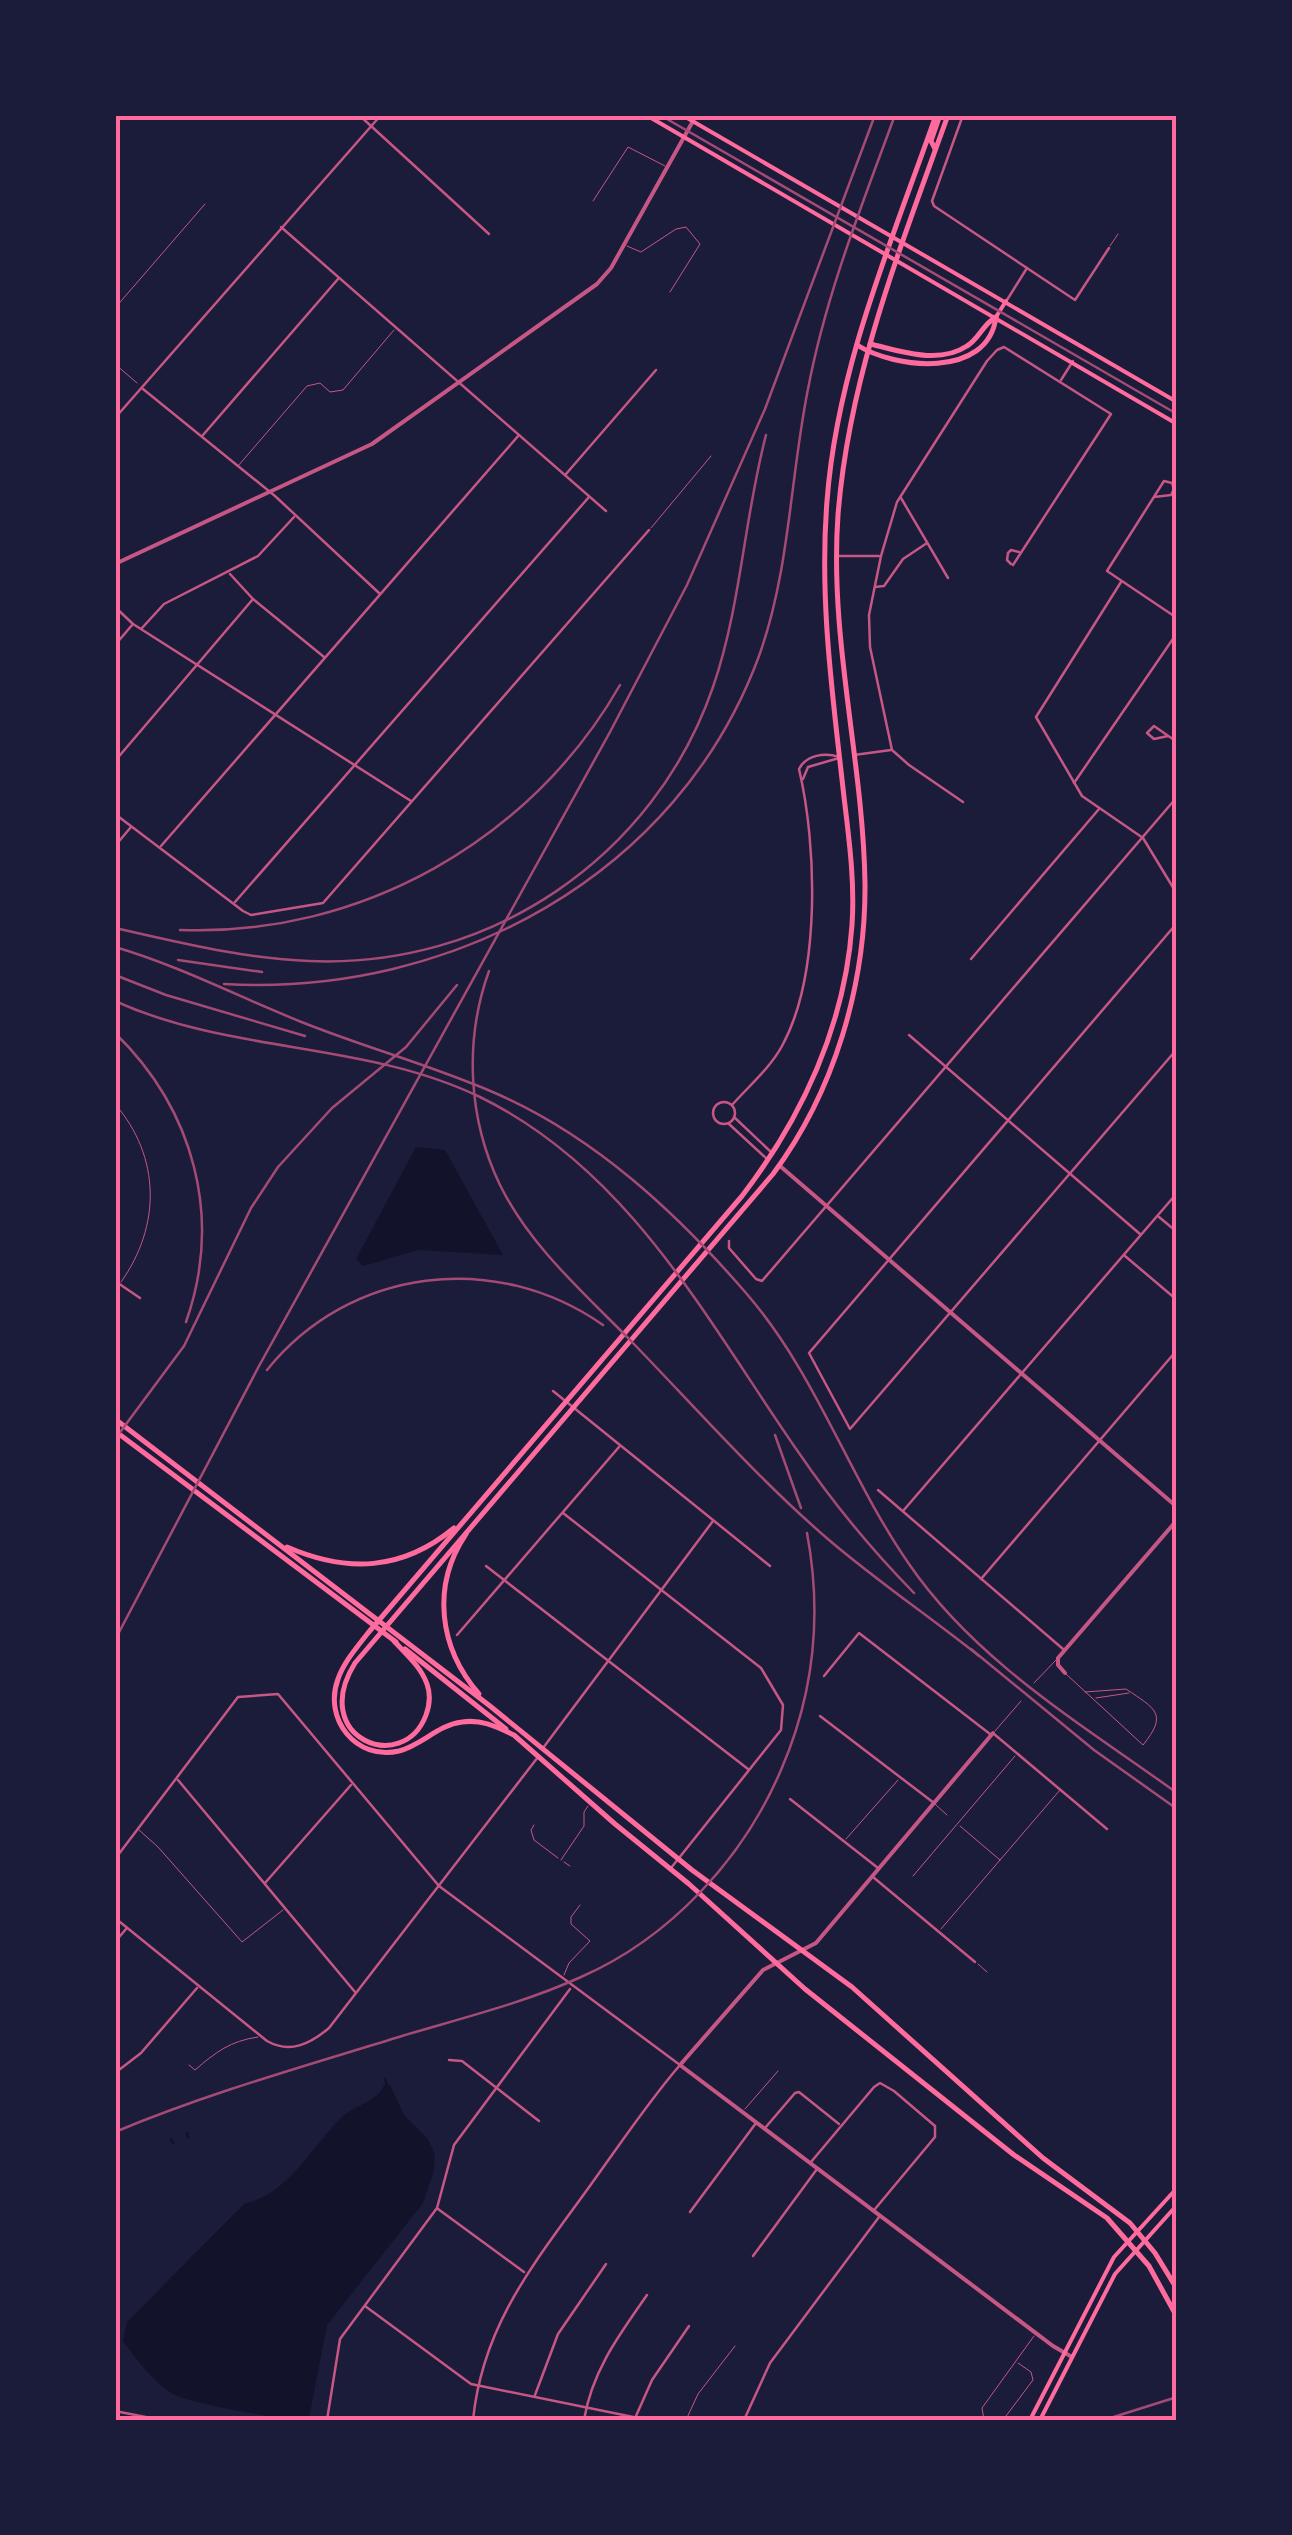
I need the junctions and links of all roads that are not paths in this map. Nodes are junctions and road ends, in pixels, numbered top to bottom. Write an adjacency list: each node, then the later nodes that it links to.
1 (359, 115): 10 (street)
2 (381, 115): 10 (street)
3 (646, 115): 11 (main road)
4 (682, 115): 9 (main road)
5 (697, 115): 9 (street)
6 (938, 115): 12 (main road); 30 (main road)
7 (948, 115): 12 (main road)
8 (963, 115): 13 (street)
9 (693, 121): 11 (street); 25 (main road)
10 (370, 126): 17 (street); 18 (street)
11 (684, 138): 14 (street); 27 (main road)
12 (936, 150): 13 (street); 31 (main road)
13 (949, 154): 22 (street)
14 (668, 168): 15 (lane); 20 (street)
15 (593, 201)
16 (205, 204): 26 (lane)
17 (281, 227): 23 (street); 39 (street)
18 (489, 234)
19 (1118, 234): 21 (lane)
20 (625, 244): 24 (lane); 37 (street)
21 (1109, 248): 22 (street)
22 (1027, 268): 25 (street)
23 (339, 278): 28 (street); 44 (street)
24 (670, 292)
25 (1006, 301): 27 (main road); 40 (main road)
26 (115, 308)
27 (996, 317): 31 (main road); 33 (main road)
28 (396, 328): 37 (street); 46 (lane)
29 (1177, 339): 32 (street)
30 (857, 346): 31 (main road); 81 (main road)
31 (868, 348): 57 (main road)
32 (1177, 351)
33 (1073, 361): 36 (street); 42 (main road)
34 (115, 364): 38 (lane)
35 (656, 370): 47 (street)
36 (1061, 380): 51 (street); 56 (street)
37 (459, 383): 43 (street); 48 (street)
38 (137, 384)
39 (142, 388): 41 (street); 44 (street)
40 (1177, 402)
41 (115, 418)
42 (1177, 424)
43 (519, 435): 47 (street); 64 (street)
44 (202, 436): 46 (street)
45 (711, 456): 54 (lane)
46 (238, 466): 48 (street)
47 (564, 476): 50 (street)
48 (270, 493): 53 (street); 59 (street)
49 (1154, 496): 62 (street)
50 (589, 497): 52 (street); 83 (street)
51 (900, 497): 55 (street); 58 (street)
52 (606, 512)
53 (296, 516): 60 (street); 64 (street)
54 (649, 530): 87 (street)
55 (928, 542): 61 (street); 63 (street)
56 (1020, 553): 56 (street)
57 (836, 556): 58 (street); 80 (main road)
58 (881, 556): 63 (street)
59 (115, 564)
60 (229, 572): 65 (street); 69 (street)
61 (948, 578)
62 (1121, 582): 67 (street); 71 (street)
63 (874, 586): 79 (street)
64 (380, 594): 74 (street)
65 (252, 599): 74 (street); 75 (street)
66 (115, 607): 68 (street)
67 (1177, 618)
68 (133, 624): 69 (street); 73 (street)
69 (141, 629): 75 (street)
70 (1177, 633): 85 (street)
71 (1088, 634): 72 (lane); 85 (street)
72 (1094, 638)
73 (115, 645)
74 (325, 658): 76 (street)
75 (197, 666): 76 (street); 82 (street)
76 (275, 714): 83 (street); 94 (street)
77 (1168, 736): 78 (street)
78 (1177, 742)
79 (892, 750): 80 (street); 88 (street)
80 (853, 756): 81 (main road); 108 (main road)
81 (840, 757): 84 (street); 84 (street); 107 (main road)
82 (115, 762)
83 (354, 765): 87 (street); 96 (street)
84 (802, 782): 103 (street)
85 (1074, 783): 89 (street)
86 (1177, 797): 92 (street)
87 (412, 802): 96 (street)
88 (964, 802)
89 (1099, 810): 92 (street); 98 (street)
90 (115, 814): 91 (street)
91 (132, 826): 93 (street); 94 (street)
92 (1143, 838): 95 (street); 101 (street)
93 (115, 846)
94 (160, 847): 96 (street)
95 (1177, 894)
96 (234, 904)
97 (1177, 923): 105 (street)
98 (971, 960)
99 (909, 1036): 101 (street)
100 (1177, 1049): 109 (street)
101 (946, 1067): 105 (street); 111 (street)
102 (115, 1104): 118 (lane)
103 (732, 1105): 104 (street); 106 (street)
104 (734, 1117): 106 (street); 107 (street)
105 (1008, 1120): 109 (street); 117 (street)
106 (728, 1123): 107 (street)
107 (770, 1156): 108 (main road); 119 (main road)
108 (782, 1166): 111 (street); 119 (main road)
109 (1070, 1174): 114 (street); 122 (street)
110 (1177, 1193): 112 (street)
111 (827, 1205): 115 (street); 117 (street)
112 (1158, 1216): 113 (street); 114 (street)
113 (1177, 1232)
114 (1141, 1235): 116 (street)
115 (729, 1241)
116 (1124, 1255): 121 (street); 125 (street)
117 (889, 1259): 122 (street); 122 (street)
118 (117, 1283): 120 (street)
119 (671, 1285): 123 (main road)
120 (140, 1298)
121 (1177, 1300)
122 (951, 1312): 125 (street)
123 (638, 1325): 127 (main road); 127 (main road)
124 (1177, 1350): 130 (street)
125 (1022, 1373): 130 (street); 134 (street)
126 (553, 1391): 131 (street)
127 (565, 1409): 136 (main road); 137 (main road)
128 (115, 1420): 140 (main road)
129 (115, 1431): 147 (main road)
130 (1100, 1440): 133 (street); 143 (street)
131 (620, 1446): 135 (street); 139 (street)
132 (878, 1490): 134 (street)
133 (1177, 1506)
134 (903, 1512): 143 (street)
135 (563, 1513): 144 (street); 145 (street)
136 (468, 1516): 140 (main road); 161 (main road)
137 (479, 1516): 147 (main road); 158 (main road)
138 (1177, 1520): 148 (street)
139 (713, 1521): 142 (street); 145 (street)
140 (278, 1543): 158 (main road)
141 (486, 1566): 144 (street)
142 (770, 1566)
143 (982, 1579): 148 (street)
144 (505, 1580): 146 (street); 150 (street)
145 (662, 1589): 150 (street); 164 (street)
146 (457, 1635)
147 (394, 1640): 161 (main road)
148 (1065, 1651): 149 (street)
149 (1058, 1658): 151 (street); 153 (lane)
150 (608, 1661): 162 (street); 164 (street)
151 (1065, 1673): 154 (lane)
152 (824, 1676): 160 (street)
153 (1034, 1684)
154 (1085, 1692): 155 (lane); 156 (lane)
155 (1132, 1693): 156 (lane); 156 (lane)
156 (1092, 1699)
157 (1021, 1701): 160 (lane)
158 (490, 1706): 162 (main road)
159 (820, 1716): 165 (street)
160 (992, 1734): 163 (street); 170 (street)
161 (514, 1735): 162 (main road)
162 (540, 1753): 171 (main road); 179 (main road); 189 (street)
163 (1017, 1753): 168 (street); 174 (lane)
164 (749, 1770): 179 (street)
165 (900, 1776): 170 (street); 178 (lane)
166 (178, 1780): 167 (street); 177 (street); 188 (street)
167 (352, 1784): 188 (street); 189 (street)
168 (1060, 1790): 176 (street); 182 (lane)
169 (790, 1799): 178 (street)
170 (934, 1802): 172 (lane); 185 (street)
171 (590, 1803): 181 (lane); 184 (main road)
172 (947, 1815)
173 (954, 1820): 174 (lane)
174 (957, 1824): 182 (lane); 187 (lane)
175 (534, 1826): 181 (lane)
176 (1107, 1829)
177 (139, 1830): 180 (street); 191 (lane)
178 (844, 1842): 185 (street)
179 (678, 1859): 184 (street); 196 (main road)
180 (115, 1860)
181 (561, 1860): 183 (lane)
182 (1000, 1860): 194 (lane)
183 (570, 1866)
184 (671, 1868): 198 (main road)
185 (878, 1868): 186 (street)
186 (872, 1876): 194 (street); 196 (street)
187 (913, 1876)
188 (265, 1883): 191 (street)
189 (439, 1886): 200 (street); 203 (street)
190 (580, 1905): 200 (lane)
191 (285, 1908): 203 (street)
192 (115, 1918): 193 (street)
193 (127, 1928): 195 (street); 201 (street)
194 (939, 1932): 197 (street)
195 (115, 1942)
196 (804, 1951): 198 (street); 224 (main road)
197 (976, 1962): 199 (lane)
198 (774, 1963): 207 (street); 226 (main road)
199 (987, 1972)
200 (562, 1978): 202 (street)
201 (199, 1985): 204 (street); 209 (street)
202 (571, 1987): 207 (street); 210 (street)
203 (356, 1993): 204 (street)
204 (261, 2036): 206 (lane)
205 (448, 2060): 210 (street)
206 (189, 2065)
207 (680, 2065): 211 (street); 230 (street)
208 (778, 2071): 211 (lane)
209 (115, 2072)
210 (495, 2089): 212 (street); 220 (street)
211 (743, 2112): 213 (street)
212 (539, 2122)
213 (757, 2122): 215 (street); 222 (street)
214 (840, 2125): 215 (street); 216 (street); 221 (street)
215 (765, 2128): 216 (street)
216 (811, 2162): 217 (street)
217 (818, 2168): 221 (street); 228 (street)
218 (1177, 2188): 224 (main road)
219 (1177, 2205): 225 (main road)
220 (436, 2208): 230 (street); 233 (street)
221 (874, 2210): 223 (street)
222 (690, 2212)
223 (880, 2216): 236 (street); 252 (street)
224 (1138, 2230): 225 (main road); 226 (main road)
225 (1145, 2239): 227 (main road); 231 (main road)
226 (1128, 2240): 227 (main road); 238 (main road)
227 (1135, 2248): 234 (main road); 239 (main road)
228 (754, 2256)
229 (606, 2264): 242 (street)
230 (527, 2274): 241 (street)
231 (1177, 2289)
232 (648, 2296): 243 (street)
233 (365, 2306): 241 (street); 247 (street)
234 (1177, 2317)
235 (689, 2326): 245 (street)
236 (1036, 2333): 238 (street); 240 (lane)
237 (734, 2346): 251 (lane)
238 (1064, 2353): 239 (street); 255 (main road)
239 (1073, 2357): 256 (main road)
240 (1016, 2361): 253 (lane); 254 (lane)
241 (478, 2385): 242 (street); 248 (street)
242 (535, 2397): 243 (street)
243 (586, 2407): 245 (street); 249 (street)
244 (115, 2411): 246 (street)
245 (636, 2419): 250 (street)
246 (161, 2420)
247 (327, 2420)
248 (473, 2420)
249 (584, 2420)
250 (648, 2420)
251 (686, 2420)
252 (744, 2420)
253 (984, 2420)
254 (1004, 2420)
255 (1030, 2420)
256 (1040, 2420)

